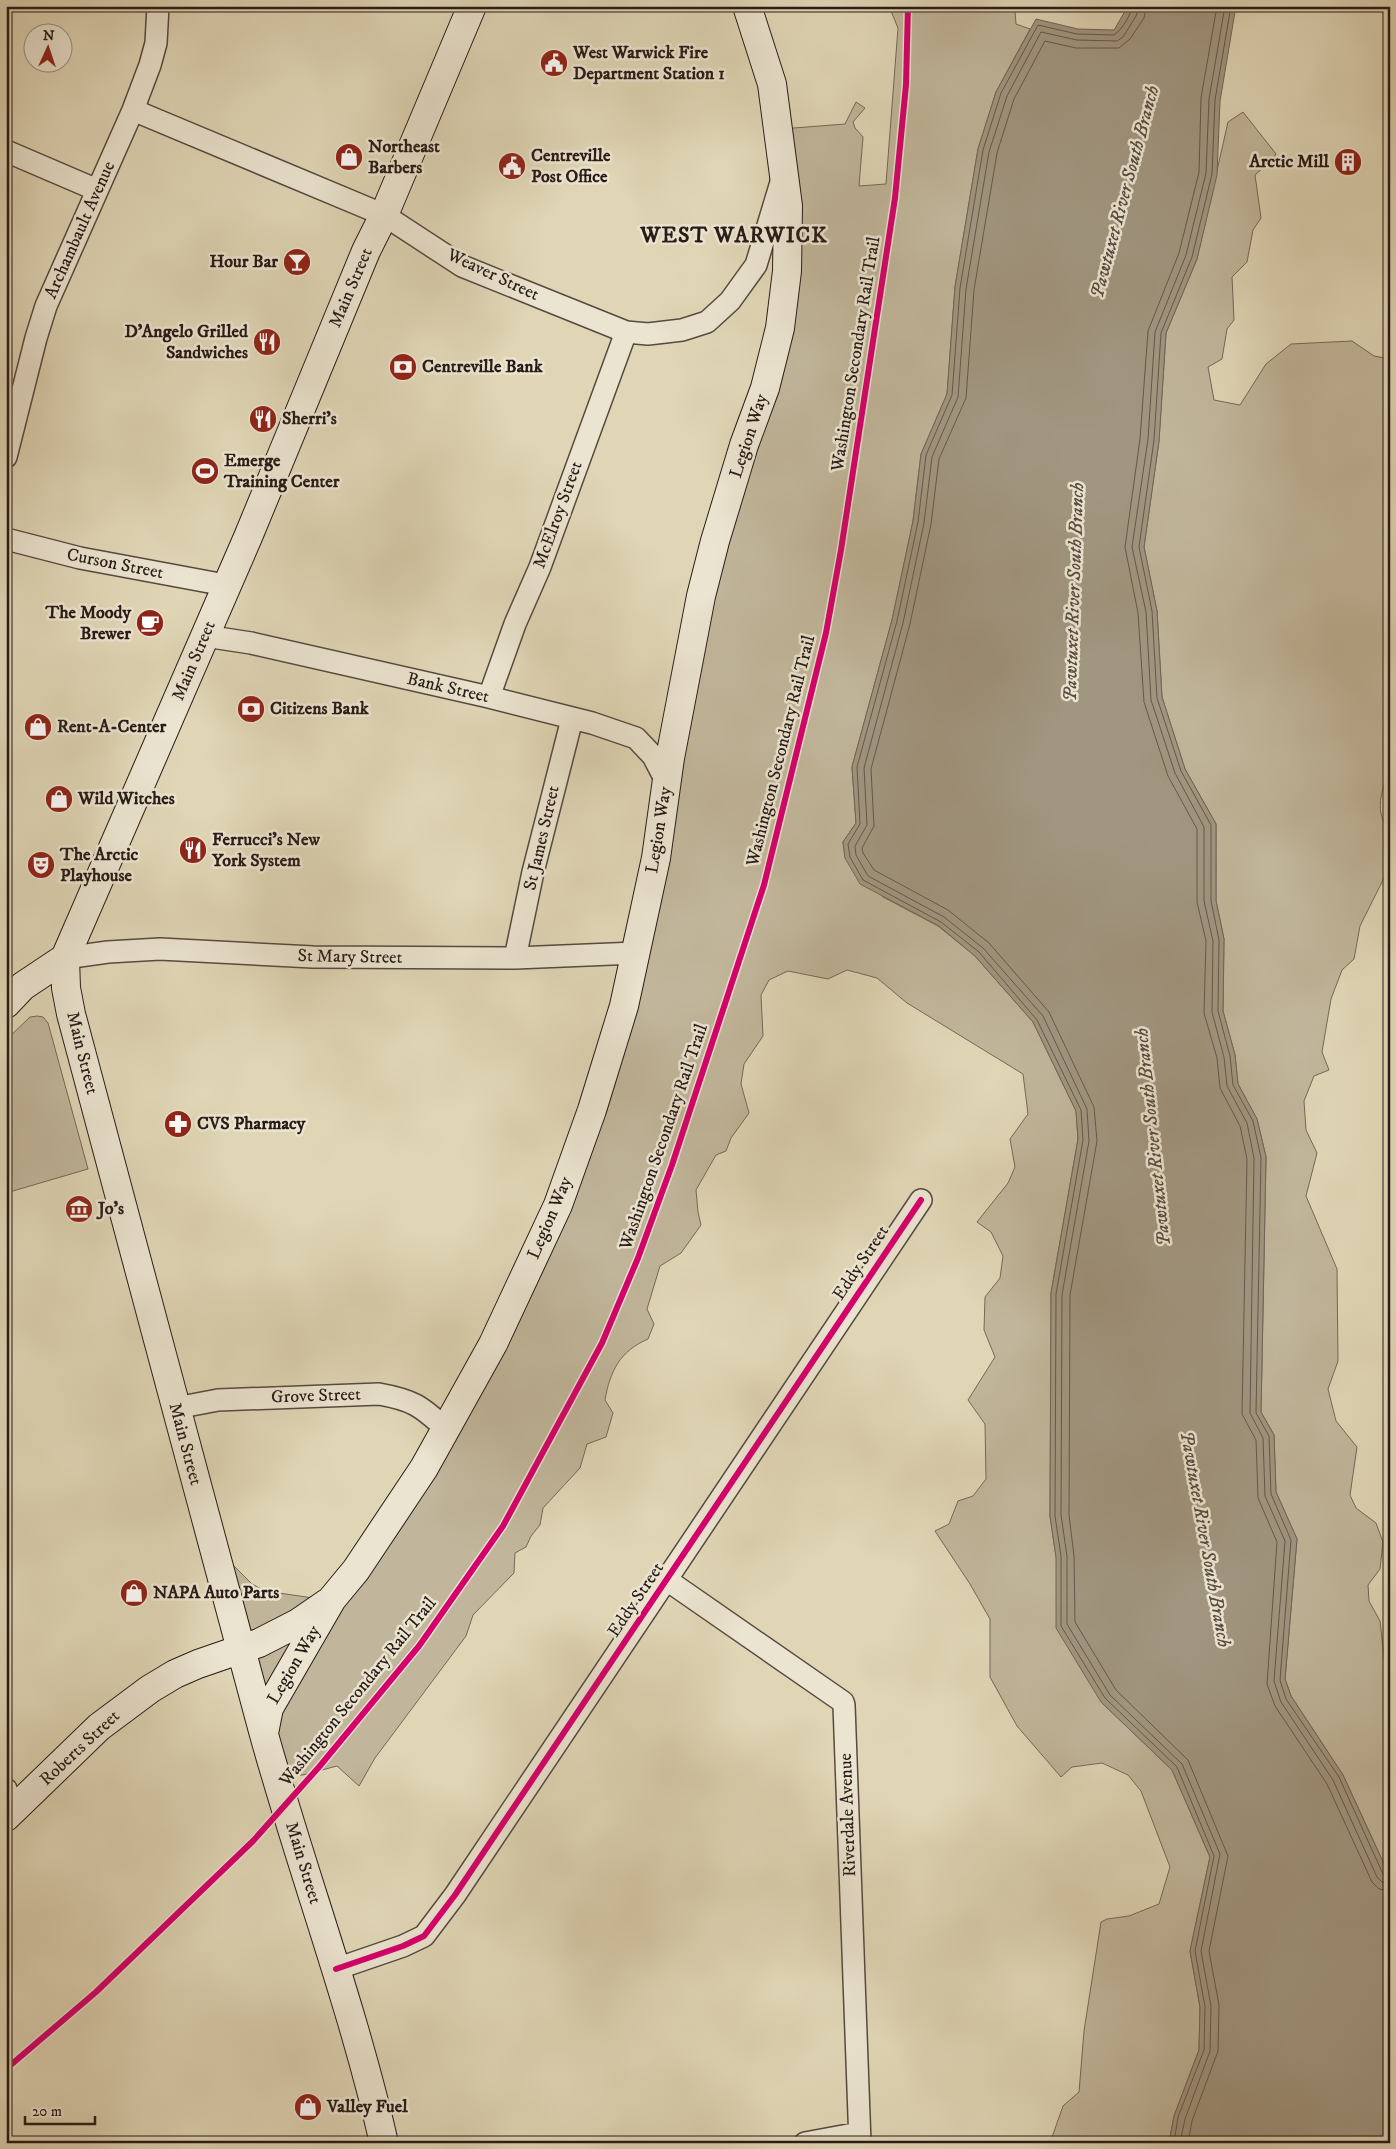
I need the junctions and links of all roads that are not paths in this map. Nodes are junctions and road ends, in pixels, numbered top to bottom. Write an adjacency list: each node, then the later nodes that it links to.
1 (158, 6): 4 (street, Archambault Avenue)
2 (472, 6): 8 (main road, Main Street)
3 (747, 6): 6 (main road, Legion Way)
4 (134, 110): 7 (street, Archambault Avenue); 8 (street, Weaver Street)
5 (6, 150): 7 (street)
6 (783, 176): 9 (street, Weaver Street); 17 (main road, Legion Way)
7 (97, 190): 10 (street, Archambault Avenue)
8 (384, 215): 9 (street, Weaver Street); 13 (main road, Main Street)
9 (626, 332): 15 (street, McElroy Street)
10 (13, 401): 11 (street, Archambault Avenue)
11 (6, 457)
12 (6, 540): 13 (street, Curson Street)
13 (225, 586): 14 (main road, Main Street)
14 (205, 636): 15 (street, Bank Street); 19 (main road, Main Street)
15 (488, 697): 16 (street, Bank Street)
16 (572, 719): 17 (street, Bank Street); 20 (street, St James Street)
17 (667, 783): 18 (main road, Legion Way)
18 (636, 953): 20 (street, St Mary Street); 24 (main road, Legion Way)
19 (65, 958): 20 (street, St Mary Street); 21 (main road); 23 (main road, Main Street)
20 (515, 958)
21 (6, 1004)
22 (921, 1200): 25 (street, Eddy Street)
23 (176, 1408): 24 (street, Grove Street); 27 (main road, Main Street)
24 (446, 1429): 26 (main road, Legion Way)
25 (667, 1580): 30 (street, Eddy Street); 31 (street, Riverdale Avenue)
26 (332, 1599): 27 (main road, Legion Way); 28 (main road, Legion Way)
27 (241, 1650): 28 (main road, Main Street); 29 (main road, Roberts Street)
28 (268, 1746): 30 (main road, Main Street)
29 (8, 1806)
30 (336, 1969): 32 (main road, Main Street)
31 (859, 2138): 33 (street)
32 (384, 2143)
33 (806, 2143)

